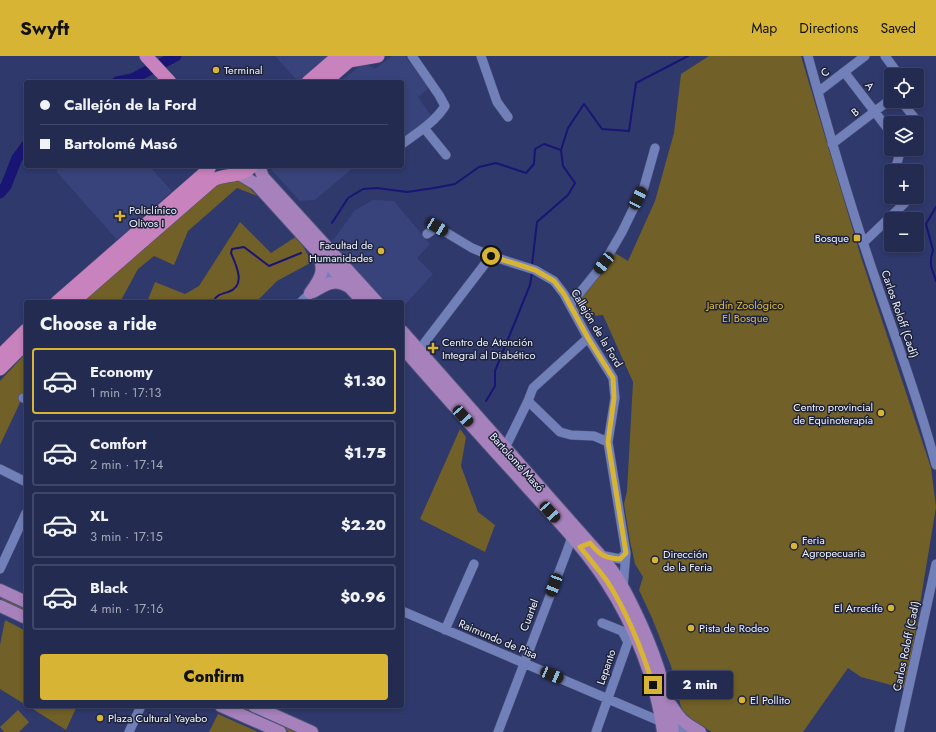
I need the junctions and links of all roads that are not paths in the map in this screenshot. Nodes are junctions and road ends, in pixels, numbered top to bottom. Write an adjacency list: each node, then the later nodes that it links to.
1 (146, 56): 11 (highway)
2 (378, 56): 8 (highway)
3 (412, 56): 19 (street)
4 (481, 56): 17 (street)
5 (808, 56): 14 (street, Carlos Roloff (Cadí))
6 (866, 56): 10 (street, C)
7 (885, 56): 9 (street)
8 (347, 58): 12 (highway); 13 (highway)
9 (894, 68)
10 (845, 73): 14 (street, C); 16 (street, A)
11 (168, 80)
12 (311, 80)
13 (327, 80)
14 (818, 92): 21 (street, Carlos Roloff (Cadí))
15 (884, 105): 16 (street, B)
16 (875, 112): 18 (street, A); 21 (street, B)
17 (508, 117)
18 (884, 124)
19 (424, 128): 20 (street); 23 (street)
20 (404, 143)
21 (832, 144): 31 (street, Carlos Roloff (Cadí))
22 (655, 148): 42 (street)
23 (446, 154)
24 (209, 168): 37 (highway)
25 (221, 168): 28 (highway)
26 (250, 168): 28 (highway)
27 (260, 168): 34 (main road)
28 (235, 174): 32 (main road); 38 (highway)
29 (904, 204): 31 (street)
30 (427, 234): 33 (street, Callejón de la Ford)
31 (864, 243): 54 (street, Carlos Roloff (Cadí))
32 (312, 245): 34 (main road); 36 (main road)
33 (491, 256): 42 (street, Callejón de la Ford); 48 (street)
34 (339, 267): 35 (main road); 36 (street); 41 (main road)
35 (351, 288): 36 (main road); 40 (main road)
36 (310, 293): 39 (street)
37 (59, 300)
38 (75, 300)
39 (303, 300)
40 (361, 300)
41 (375, 300)
42 (570, 305): 45 (street, Callejón de la Ford)
43 (24, 332): 49 (highway)
44 (404, 333): 48 (main road, Bartolomé Masó)
45 (588, 338): 51 (street); 52 (street, Callejón de la Ford)
46 (24, 345): 50 (highway)
47 (404, 349): 58 (main road, Bartolomé Masó)
48 (419, 350): 53 (main road, Bartolomé Masó)
49 (0, 356)
50 (0, 369)
51 (528, 401): 52 (street); 53 (street)
52 (608, 442): 61 (street, Callejón de la Ford)
53 (505, 448): 59 (main road, Bartolomé Masó)
54 (936, 465)
55 (0, 469): 56 (street)
56 (24, 481)
57 (24, 517): 65 (street)
58 (572, 537): 59 (main road, Bartolomé Masó); 60 (street, Cuartel)
59 (585, 545): 60 (street); 62 (main road, Bartolomé Masó); 80 (main road, Bartolomé Masó)
60 (567, 552): 74 (street, Cuartel)
61 (626, 553): 62 (street); 66 (street, Callejón de la Ford)
62 (600, 555): 66 (main road, Bartolomé Masó)
63 (474, 564): 73 (street)
64 (936, 564): 88 (street, Carlos Roloff (Cadí))
65 (0, 569)
66 (624, 588): 76 (main road, Bartolomé Masó)
67 (0, 590): 68 (main road)
68 (24, 601)
69 (0, 606): 71 (main road)
70 (404, 612): 73 (street, Raimundo de Pisa)
71 (24, 617)
72 (602, 623): 75 (street, Lepanto)
73 (445, 630): 74 (street, Raimundo de Pisa)
74 (524, 663): 75 (street, Raimundo de Pisa); 84 (street, Cuartel)
75 (608, 699): 80 (street, Raimundo de Pisa); 85 (street, Lepanto)
76 (668, 700): 80 (main road, Bartolomé Masó); 87 (main road)
77 (140, 708): 81 (street)
78 (226, 708): 82 (main road)
79 (258, 708): 83 (main road)
80 (668, 728): 86 (street, Raimundo de Pisa)
81 (130, 732)
82 (280, 732)
83 (312, 732)
84 (498, 732)
85 (596, 732)
86 (696, 732)
87 (700, 732)
88 (899, 732)

